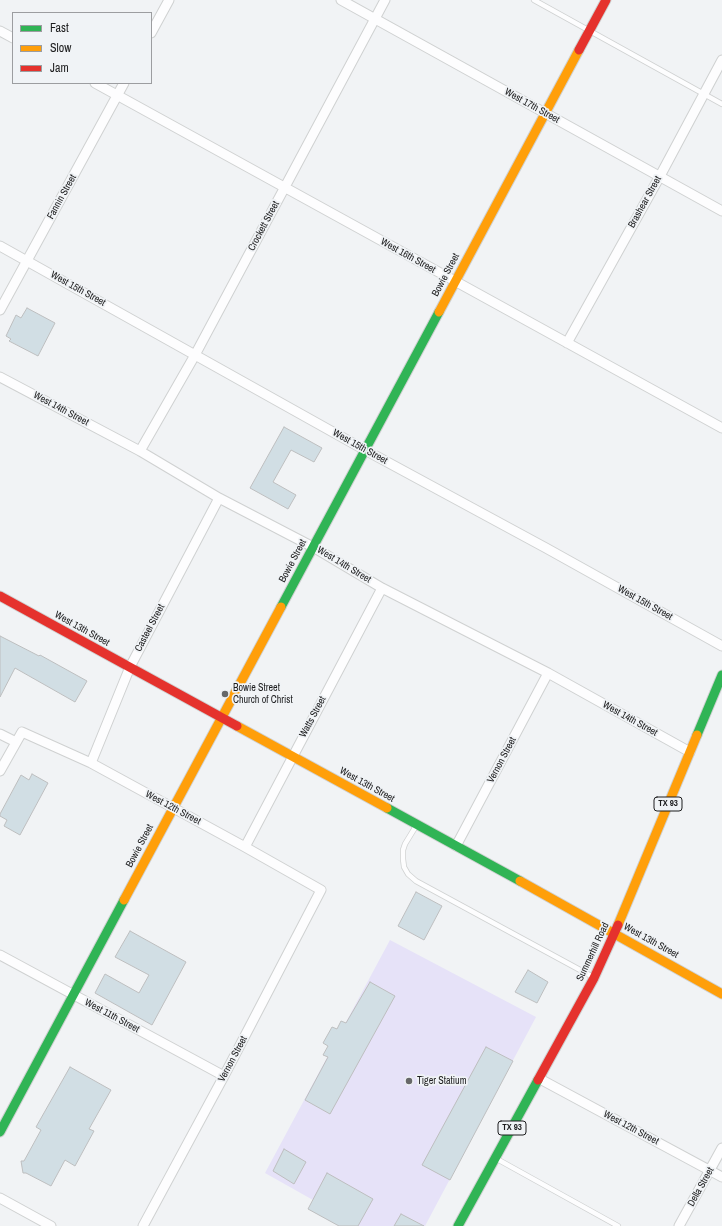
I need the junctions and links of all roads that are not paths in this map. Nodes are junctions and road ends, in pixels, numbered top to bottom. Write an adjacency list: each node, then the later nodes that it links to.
1 (169, 0): 9 (street)
2 (342, 0): 6 (street, West 17th Street)
3 (386, 0): 6 (street, Crockett Street)
4 (534, 0): 7 (lane)
5 (606, 0): 7 (street, Bowie Street)
6 (375, 19): 17 (street, West 17th Street); 19 (street, Crockett Street)
7 (589, 30): 14 (lane); 17 (street, Bowie Street)
8 (0, 31): 10 (street)
9 (152, 31)
10 (12, 37)
11 (722, 60): 14 (street, Brashear Street)
12 (97, 84): 15 (street, West 16th Street)
13 (123, 84): 15 (street, Fannin Street)
14 (704, 94): 16 (lane); 18 (street, Brashear Street)
15 (117, 95): 19 (street, West 16th Street); 22 (street, Fannin Street)
16 (722, 104)
17 (545, 113): 18 (street, West 17th Street); 23 (street, Bowie Street)
18 (660, 176): 20 (street, West 17th Street); 25 (street, Brashear Street)
19 (285, 188): 23 (street, West 16th Street); 26 (street, Crockett Street)
20 (722, 211)
21 (0, 246): 22 (street, West 15th Street)
22 (27, 261): 24 (street, Fannin Street); 26 (street, West 15th Street)
23 (455, 281): 25 (street, West 16th Street); 29 (street, Bowie Street)
24 (0, 310)
25 (567, 343): 28 (street, West 16th Street)
26 (195, 355): 29 (street, West 15th Street); 30 (street, Crockett Street)
27 (0, 377): 30 (street, West 14th Street)
28 (722, 428)
29 (365, 450): 32 (street, Bowie Street); 35 (street, West 15th Street)
30 (140, 451): 31 (street, West 14th Street)
31 (219, 498): 32 (street, West 14th Street); 36 (street, Casteel Street)
32 (313, 547): 33 (street, West 14th Street); 39 (street, Bowie Street)
33 (382, 588): 37 (street, West 14th Street); 43 (street, Watts Street)
34 (0, 596): 36 (street, West 13th Street)
35 (722, 646)
36 (130, 667): 39 (street, West 13th Street); 44 (street, Casteel Street)
37 (548, 673): 42 (street, West 14th Street); 48 (street, Vernon Street)
38 (722, 675): 42 (street, Summerhill Road / TX 93)
39 (221, 718): 43 (street, West 13th Street); 46 (street, Bowie Street)
40 (0, 734): 41 (street)
41 (16, 742): 44 (street, West 12th Street); 45 (street)
42 (690, 752): 51 (street, Summerhill Road / TX 93)
43 (292, 756): 47 (street, West 13th Street); 49 (street, Watts Street)
44 (91, 763): 46 (street, West 12th Street)
45 (0, 770)
46 (173, 808): 49 (street, West 12th Street); 55 (street, Bowie Street)
47 (417, 825): 48 (street, West 13th Street); 53 (lane)
48 (456, 846): 51 (street, West 13th Street)
49 (245, 847): 50 (street, West 12th Street)
50 (321, 890): 56 (street, Vernon Street)
51 (615, 933): 53 (street, Summerhill Road / TX 93); 54 (street, West 13th Street)
52 (0, 955): 55 (street, West 11th Street)
53 (594, 978): 57 (street, Summerhill Road / TX 93)
54 (722, 994)
55 (73, 995): 56 (street, West 11th Street); 58 (street, Bowie Street)
56 (224, 1076): 65 (street, Vernon Street)
57 (540, 1078): 60 (street, Summerhill Road / TX 93); 61 (street, West 12th Street)
58 (0, 1132)
59 (722, 1148): 61 (street, Della Street)
60 (496, 1158): 66 (street, Summerhill Road / TX 93); 67 (lane)
61 (710, 1170): 62 (street, West 12th Street); 68 (street, Della Street)
62 (722, 1177)
63 (0, 1198): 64 (street)
64 (51, 1226)
65 (143, 1226)
66 (458, 1226)
67 (618, 1226)
68 (679, 1226)

